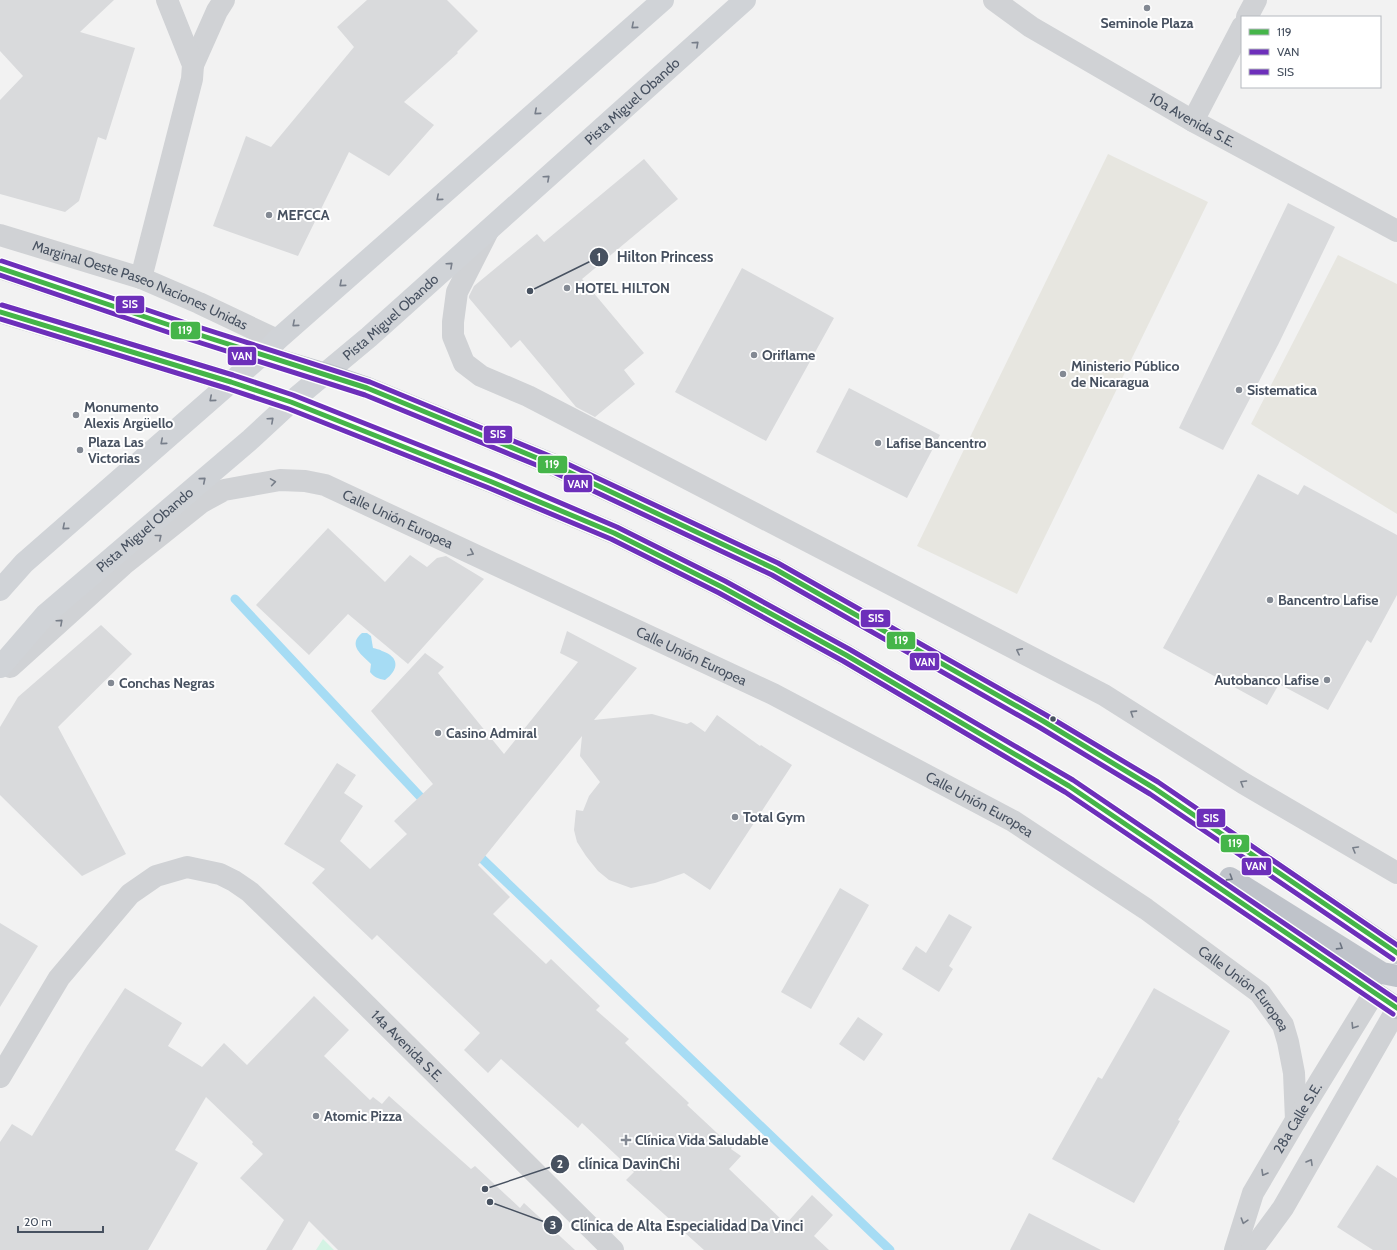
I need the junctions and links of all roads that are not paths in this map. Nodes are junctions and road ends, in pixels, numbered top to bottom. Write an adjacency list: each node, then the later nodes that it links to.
1 (167, 0): 9 (street)
2 (224, 0): 9 (street)
3 (664, 0): 17 (main road, one-way to 17)
4 (745, 0): 12 (main road, Pista Miguel Obando, one-way to 4)
5 (994, 0): 10 (street, 10a Avenida S.E.)
6 (1256, 0): 7 (street)
7 (1248, 16)
8 (1241, 29): 10 (street)
9 (193, 65): 15 (street)
10 (1193, 121): 11 (street, 10a Avenida S.E.)
11 (1397, 231)
12 (488, 232): 19 (main road, Pista Miguel Obando, one-way to 12); 26 (street, one-way to 12)
13 (0, 235): 15 (street, Marginal Oeste Paseo Naciones Unidas)
14 (0, 268): 18 (highway)
15 (141, 278): 17 (street, Marginal Oeste Paseo Naciones Unidas)
16 (0, 312): 20 (highway)
17 (277, 340): 18 (main road)
18 (262, 356): 19 (highway); 20 (main road)
19 (326, 374): 21 (main road, Pista Miguel Obando); 27 (highway)
20 (231, 382): 21 (highway); 22 (main road, one-way to 22)
21 (292, 402): 23 (main road, Pista Miguel Obando, one-way to 21); 25 (highway)
22 (0, 590)
23 (0, 667)
24 (0, 676): 33 (street, Calle Unión Europea, one-way to 33)
25 (1110, 813): 28 (highway, one-way to 28); 30 (highway)
26 (1397, 873)
27 (1397, 953)
28 (1397, 976)
29 (1397, 980): 30 (highway)
30 (1374, 993): 31 (highway); 33 (street, 28a Calle S.E., one-way to 33)
31 (1397, 1009): 36 (street, one-way to 31)
32 (0, 1077): 34 (street, 14a Avenida S.E.)
33 (1296, 1120): 35 (street, 28a Calle S.E., one-way to 35)
34 (613, 1250)
35 (1235, 1250)
36 (1252, 1250)

